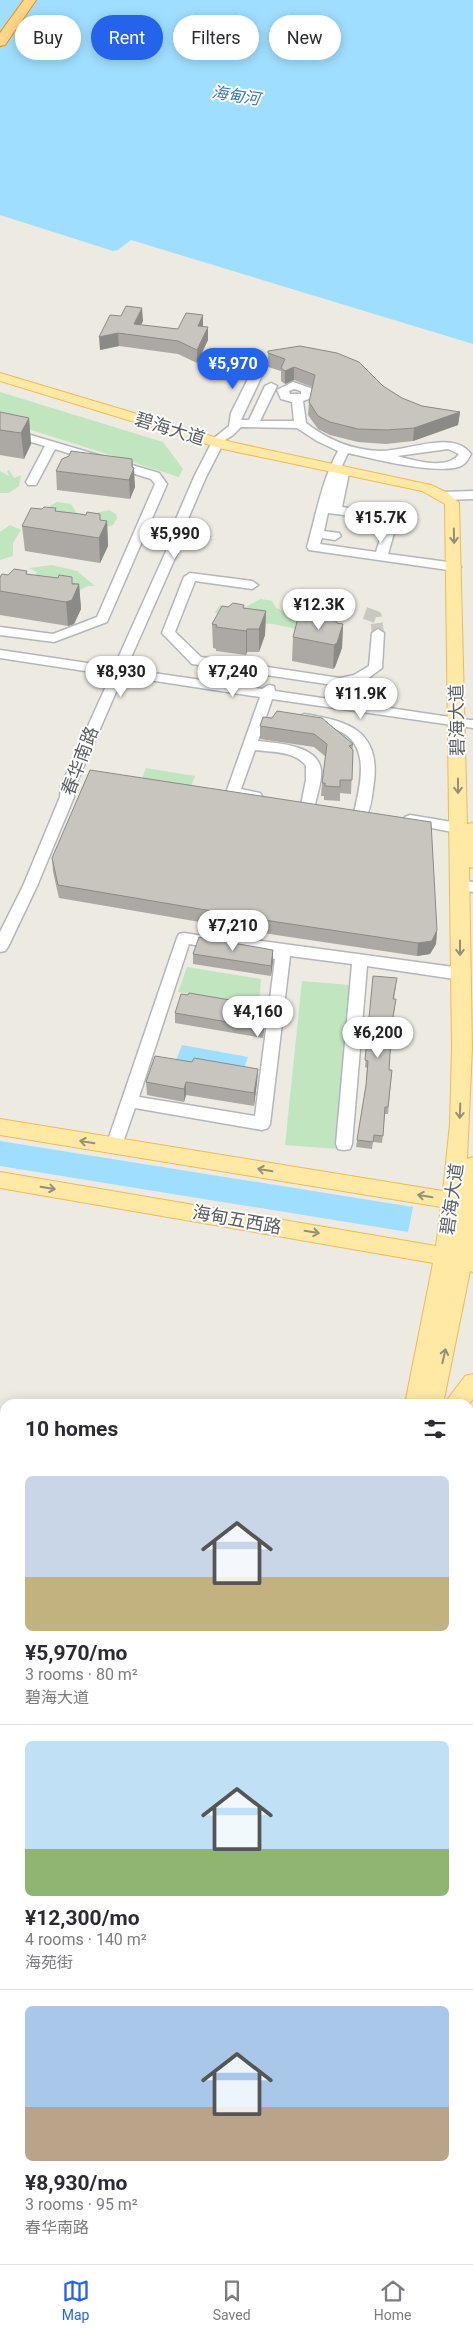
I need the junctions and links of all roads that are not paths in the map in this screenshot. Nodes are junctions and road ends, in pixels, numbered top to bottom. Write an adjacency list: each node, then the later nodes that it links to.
1 (16, 0): 3 (highway)
2 (30, 0): 4 (highway)
3 (0, 23)
4 (0, 42)
5 (261, 365): 12 (street)
6 (0, 371): 14 (main road, 碧海大道)
7 (0, 377): 14 (main road, 碧海大道)
8 (271, 386): 10 (street)
9 (297, 399): 11 (street)
10 (253, 423): 11 (street); 12 (street)
11 (300, 424): 18 (street)
12 (234, 425): 14 (street)
13 (0, 428): 15 (street)
14 (215, 440): 18 (main road, 碧海大道); 26 (street, 春华南路)
15 (51, 445): 19 (street); 29 (street)
16 (378, 454): 16 (street); 17 (street); 18 (street)
17 (443, 454)
18 (341, 464): 20 (main road, 碧海大道); 21 (street)
19 (32, 482)
20 (461, 498): 25 (main road, 碧海大道, one-way to 25); 40 (main road, 碧海大道)
21 (325, 509): 22 (street); 24 (street)
22 (316, 533): 23 (street); 24 (street)
23 (335, 536)
24 (381, 558): 25 (street)
25 (455, 567): 40 (main road, 碧海大道)
26 (159, 572): 27 (street); 34 (street, 春华南路)
27 (190, 576): 28 (street); 36 (street)
28 (252, 585)
29 (0, 631)
30 (378, 633): 35 (street)
31 (369, 647): 35 (street)
32 (0, 650): 34 (street)
33 (0, 654): 34 (street)
34 (115, 669): 37 (street); 49 (street, 春华南路); 51 (street, 春华南路)
35 (368, 674): 36 (street)
36 (292, 676): 38 (street)
37 (268, 691): 38 (street); 39 (street)
38 (286, 694): 40 (street)
39 (260, 713): 41 (street); 44 (street)
40 (464, 720): 46 (main road, 碧海大道, one-way to 46); 47 (main road, 碧海大道)
41 (249, 745): 42 (street); 43 (street)
42 (270, 798)
43 (324, 807)
44 (342, 810)
45 (392, 818): 46 (street)
46 (458, 828): 48 (main road, 碧海大道)
47 (473, 862)
48 (466, 881): 53 (main road, 碧海大道, one-way to 53)
49 (0, 926)
50 (189, 938): 52 (street); 54 (street); 55 (street); 55 (street)
51 (0, 948)
52 (360, 960): 53 (street); 57 (street)
53 (460, 974): 61 (main road, 碧海大道, one-way to 61)
54 (173, 988)
55 (129, 1100): 58 (street)
56 (0, 1128): 58 (main road, one-way to 56)
57 (344, 1144)
58 (114, 1146): 61 (main road, one-way to 58)
59 (473, 1165): 61 (main road, 碧海大道)
60 (0, 1180): 62 (main road, 海甸五西路, one-way to 62)
61 (465, 1203): 62 (main road, 碧海大道)
62 (459, 1261): 64 (main road, 碧海大道); 65 (main road, 碧海大道, one-way to 62)
63 (473, 1383): 66 (main road)
64 (417, 1399)
65 (433, 1399)
66 (459, 1399)

